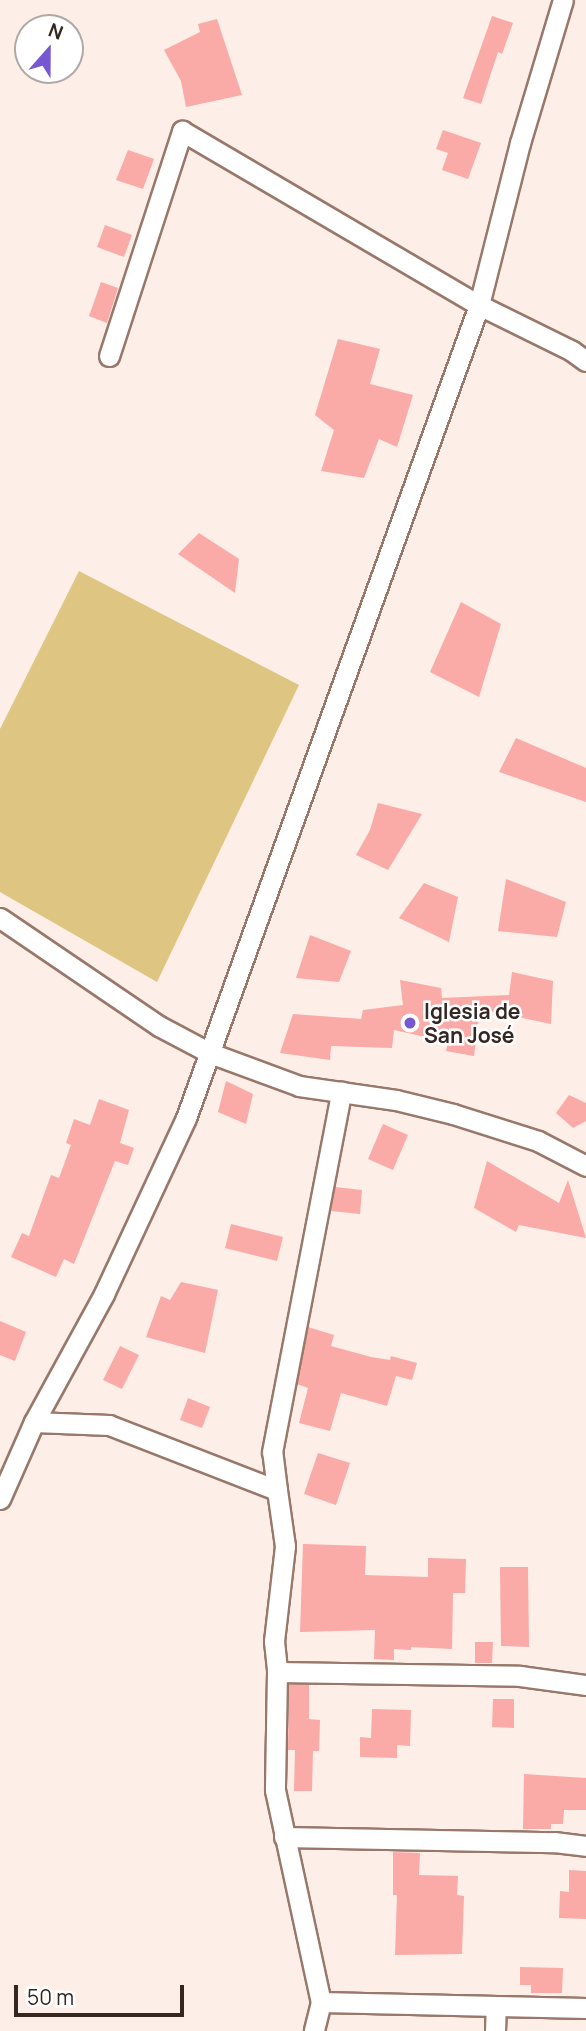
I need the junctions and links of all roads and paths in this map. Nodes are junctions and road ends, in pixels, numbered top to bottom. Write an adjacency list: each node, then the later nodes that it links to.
1 (557, 5): 2 (street)
2 (479, 305): 3 (street); 4 (street); 6 (street)
3 (109, 356)
4 (586, 361)
5 (0, 918): 6 (street)
6 (210, 1053): 7 (street); 9 (street)
7 (341, 1092): 8 (street); 10 (street)
8 (586, 1166)
9 (34, 1422): 10 (street); 11 (street)
10 (277, 1490): 12 (street)
11 (0, 1499)
12 (277, 1672): 13 (street); 14 (street)
13 (586, 1685)
14 (284, 1837): 15 (street); 16 (street)
15 (586, 1846)
16 (321, 2002): 17 (street); 19 (street)
17 (496, 2006): 18 (street); 20 (street)
18 (586, 2008)
19 (314, 2031)
20 (495, 2031)

